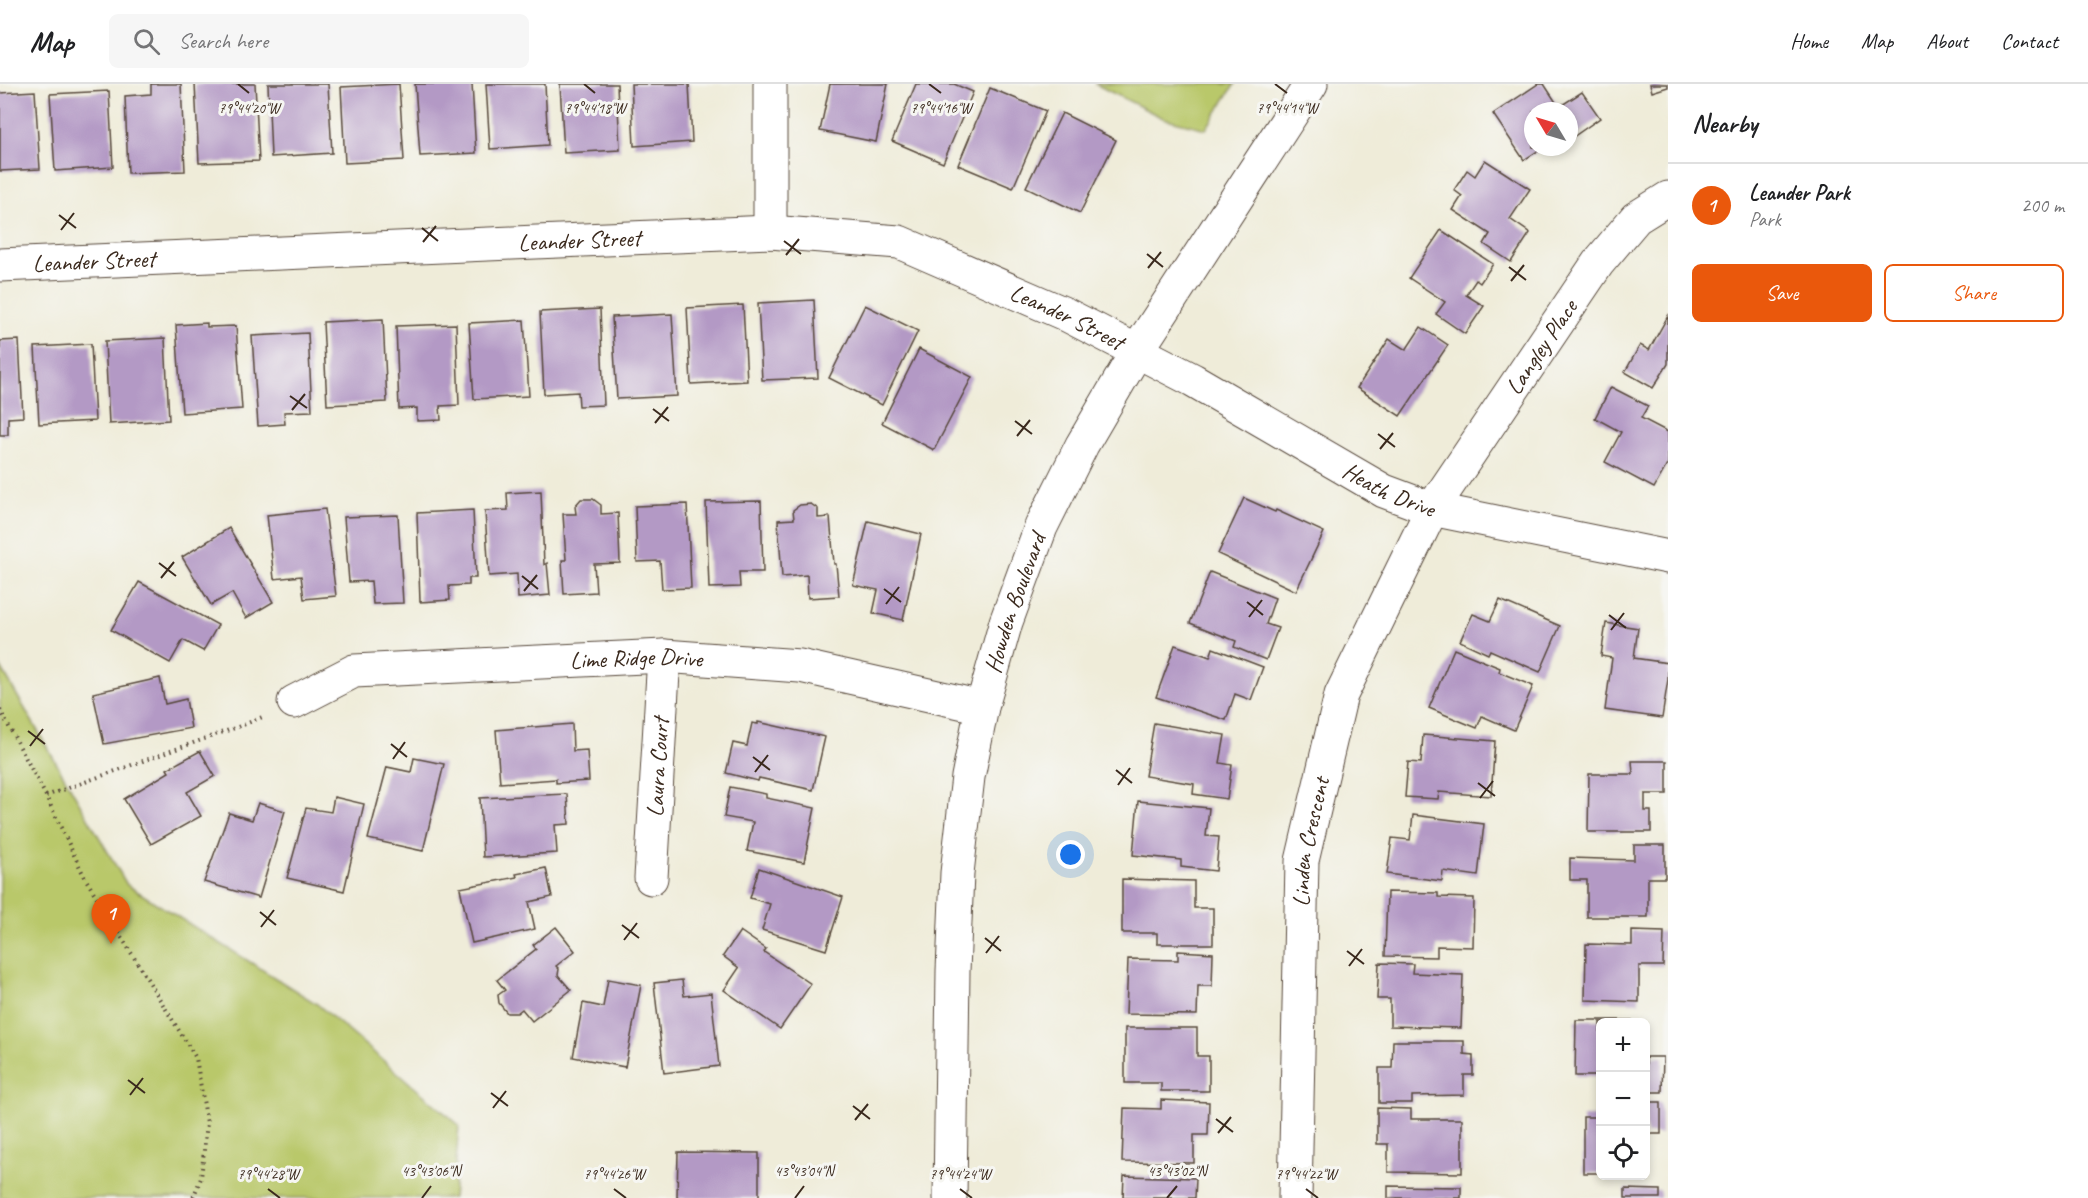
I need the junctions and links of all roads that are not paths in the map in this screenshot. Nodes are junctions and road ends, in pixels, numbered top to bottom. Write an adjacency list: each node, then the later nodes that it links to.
1 (770, 84): 4 (street)
2 (1311, 84): 6 (street, Howden Boulevard)
3 (1668, 198): 7 (street, Langley Place)
4 (770, 232): 5 (street, Leander Street); 6 (street, Leander Street)
5 (0, 265)
6 (1137, 351): 7 (street, Heath Drive); 11 (street, Howden Boulevard)
7 (1432, 509): 8 (street, Heath Drive); 14 (street, Linden Crescent)
8 (1668, 557)
9 (664, 656): 10 (street, Lime Ridge Drive); 11 (street, Lime Ridge Drive); 12 (street, Laura Court)
10 (294, 702)
11 (982, 707): 13 (street, Howden Boulevard)
12 (651, 878)
13 (950, 1198)
14 (1295, 1198)

